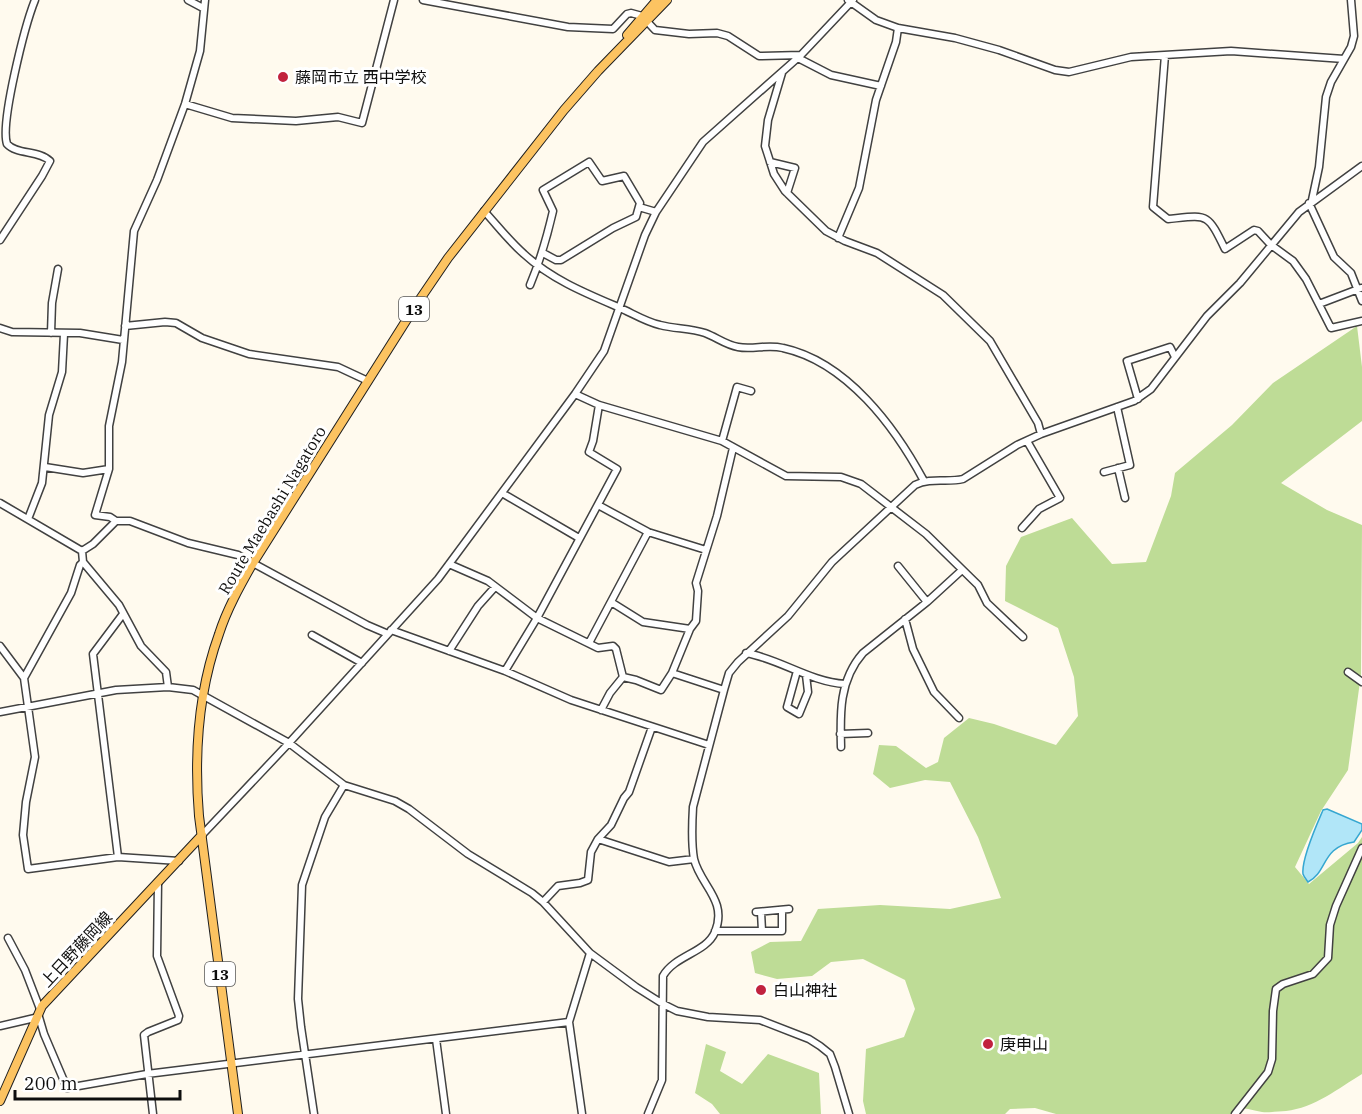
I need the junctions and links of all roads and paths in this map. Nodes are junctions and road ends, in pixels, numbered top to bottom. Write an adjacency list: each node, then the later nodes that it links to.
1 (24, 0): 9 (street)
2 (188, 0): 11 (street)
3 (205, 0): 11 (street)
4 (394, 0): 19 (street)
5 (423, 0): 12 (street)
6 (657, 0): 12 (main road, Route Maebashi Nagatoro / 13)
7 (667, 0): 12 (main road, Route Maebashi Nagatoro / 13)
8 (1352, 0): 16 (street)
9 (34, 1): 30 (street)
10 (851, 1): 13 (street); 15 (street)
11 (203, 8): 19 (street)
12 (644, 19): 15 (street); 25 (main road, Route Maebashi Nagatoro / 13)
13 (898, 28): 14 (street); 18 (street)
14 (1165, 55): 16 (street); 31 (street)
15 (799, 57): 17 (street); 18 (street)
16 (1344, 59): 23 (street)
17 (783, 73): 20 (street); 26 (street)
18 (881, 86): 29 (street)
19 (185, 104): 41 (street)
20 (770, 162): 22 (street); 22 (street)
21 (1362, 165): 23 (street)
22 (788, 193): 29 (street)
23 (1310, 202): 31 (street); 36 (street)
24 (639, 207): 26 (street); 27 (street); 32 (street)
25 (484, 211): 33 (street); 47 (main road, Route Maebashi Nagatoro / 13)
26 (656, 212): 28 (street)
27 (637, 216): 28 (street); 32 (street)
28 (652, 219): 39 (street)
29 (838, 238): 53 (street)
30 (0, 240)
31 (1271, 245): 38 (street); 46 (street)
32 (543, 253): 33 (street)
33 (538, 266): 35 (street); 39 (street)
34 (58, 269): 43 (street)
35 (530, 285)
36 (1360, 289): 37 (street); 38 (street)
37 (1362, 301)
38 (1319, 304): 40 (street)
39 (620, 308): 49 (street); 61 (street)
40 (1362, 321)
41 (125, 326): 45 (street); 47 (street)
42 (0, 328): 43 (street)
43 (51, 333): 44 (street)
44 (64, 333): 45 (street); 57 (street)
45 (123, 340): 59 (street)
46 (1175, 357): 50 (street); 50 (street)
47 (368, 381): 75 (main road, Route Maebashi Nagatoro / 13)
48 (751, 391): 54 (street)
49 (575, 394): 51 (street); 62 (street)
50 (1138, 399): 52 (street)
51 (599, 405): 54 (street); 65 (street)
52 (1117, 407): 53 (street); 58 (street)
53 (1041, 434): 55 (street)
54 (722, 441): 56 (street)
55 (1027, 441): 61 (street); 69 (street)
56 (733, 448): 66 (street); 72 (street)
57 (45, 467): 59 (street); 67 (street)
58 (1118, 468): 60 (street); 63 (street)
59 (109, 469): 68 (street)
60 (1104, 472)
61 (924, 481): 66 (street)
62 (502, 493): 71 (street); 76 (street)
63 (1125, 498)
64 (0, 503): 67 (street)
65 (598, 505): 70 (street); 71 (street)
66 (891, 508): 78 (street); 92 (street)
67 (28, 519): 73 (street)
68 (116, 521): 73 (street); 75 (street)
69 (1022, 528)
70 (648, 532): 72 (street); 80 (street)
71 (579, 538): 83 (street)
72 (706, 550): 85 (street)
73 (82, 551): 74 (street)
74 (83, 562): 82 (street); 100 (street)
75 (253, 563): 86 (street); 106 (main road, Route Maebashi Nagatoro / 13)
76 (449, 564): 79 (street); 86 (street)
77 (898, 566): 81 (street)
78 (962, 570): 81 (street); 88 (street)
79 (495, 587): 83 (street); 91 (street)
80 (611, 602): 85 (street); 89 (street)
81 (927, 602): 84 (street)
82 (123, 614): 103 (street); 105 (street)
83 (537, 618): 89 (street); 94 (street)
84 (905, 619): 102 (street); 110 (street)
85 (690, 629): 97 (street)
86 (390, 632): 91 (street); 93 (street)
87 (312, 635): 93 (street)
88 (1023, 637)
89 (589, 643): 99 (street)
90 (0, 646): 100 (street)
91 (449, 651): 94 (street)
92 (746, 653): 95 (street); 104 (street)
93 (362, 663): 114 (street)
94 (505, 671): 108 (street)
95 (797, 671): 98 (street); 98 (street)
96 (1348, 672): 101 (street)
97 (672, 673): 99 (street); 104 (street)
98 (806, 675): 102 (street)
99 (622, 677): 108 (street)
100 (24, 678): 107 (street)
101 (1362, 682)
102 (845, 684): 113 (street)
103 (168, 687): 105 (street); 106 (street)
104 (724, 690): 115 (street)
105 (98, 693): 107 (street); 121 (street)
106 (204, 695): 114 (street); 118 (main road, Route Maebashi Nagatoro / 13)
107 (28, 708): 109 (street); 121 (street)
108 (601, 710): 111 (street)
109 (0, 712)
110 (959, 718)
111 (652, 727): 115 (street); 119 (street)
112 (868, 733): 113 (street)
113 (840, 734): 116 (street)
114 (289, 743): 117 (street); 118 (street)
115 (709, 745): 122 (street)
116 (841, 747)
117 (344, 785): 125 (street); 135 (street)
118 (202, 834): 123 (main road, 上日野藤岡線); 136 (main road, Route Maebashi Nagatoro / 13)
119 (598, 839): 122 (street); 125 (street)
120 (1362, 848): 146 (street)
121 (118, 857): 123 (street)
122 (694, 859): 127 (street)
123 (178, 861): 124 (main road, 上日野藤岡線)
124 (158, 882): 131 (main road, 上日野藤岡線); 137 (street)
125 (543, 902): 129 (street)
126 (762, 931): 126 (street); 127 (street)
127 (715, 932): 130 (street)
128 (8, 938): 131 (street)
129 (591, 953): 130 (street); 132 (street)
130 (663, 1004): 144 (street); 145 (street)
131 (38, 1013): 133 (street); 137 (street); 138 (main road, 上日野藤岡線)
132 (568, 1022): 134 (street); 143 (street)
133 (0, 1026)
134 (436, 1039): 135 (street); 142 (street)
135 (306, 1056): 136 (street); 141 (street)
136 (231, 1064): 137 (street); 140 (main road, Route Maebashi Nagatoro / 13)
137 (147, 1074): 139 (street)
138 (0, 1101)
139 (153, 1114)
140 (238, 1114)
141 (314, 1114)
142 (447, 1114)
143 (582, 1114)
144 (648, 1114)
145 (849, 1114)
146 (1235, 1114)

